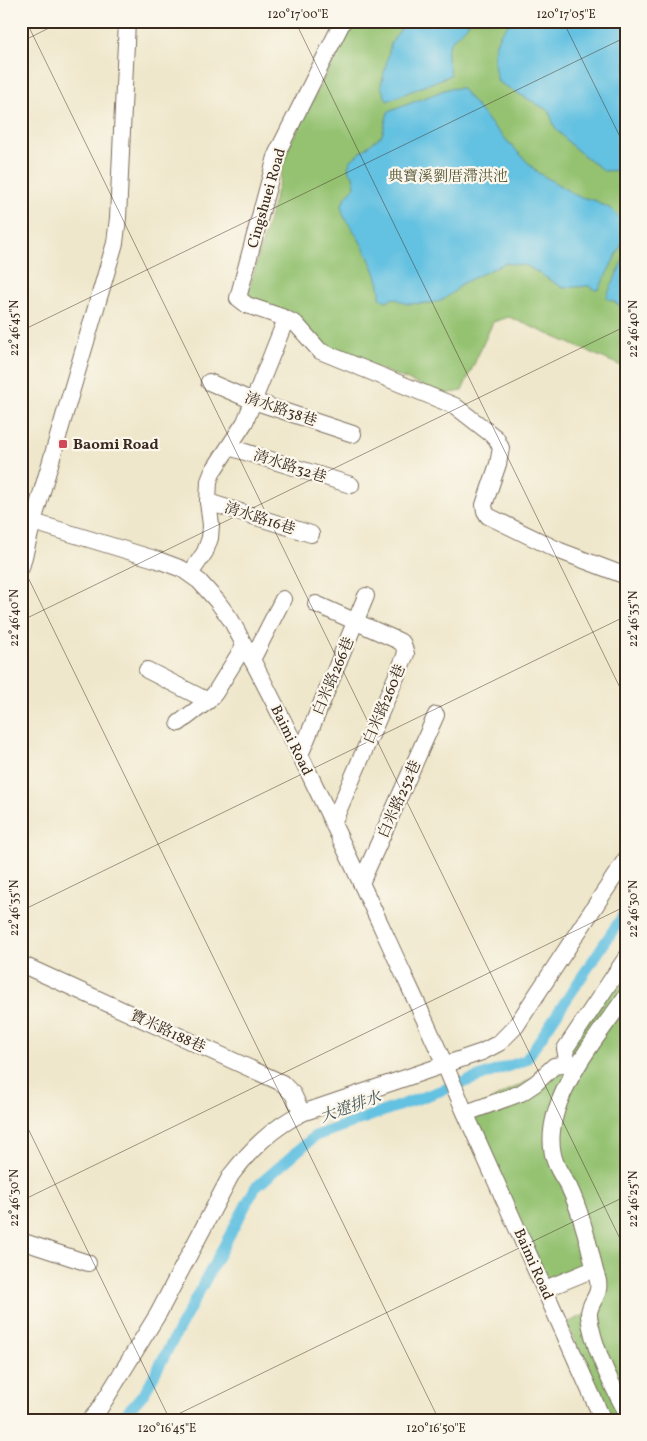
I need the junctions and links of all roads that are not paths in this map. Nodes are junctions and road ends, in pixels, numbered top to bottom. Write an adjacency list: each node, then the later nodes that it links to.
1 (127, 21): 10 (street)
2 (343, 21): 3 (street, Cingshuei Road)
3 (286, 319): 5 (street); 14 (street)
4 (209, 382): 5 (street, 清水路38巷)
5 (253, 401): 6 (street, 清水路38巷); 7 (street)
6 (353, 434)
7 (229, 447): 8 (street, 清水路32巷); 9 (street)
8 (351, 485)
9 (208, 502): 11 (street, 清水路16巷); 13 (street)
10 (33, 522): 12 (street); 13 (street, Baimi Road)
11 (311, 534)
12 (21, 568)
13 (190, 574): 19 (street, Baimi Road)
14 (626, 576)
15 (366, 596): 18 (street, 白米路266巷)
16 (283, 599): 19 (street)
17 (316, 604): 18 (street, 白米路260巷)
18 (356, 622): 24 (street, 白米路266巷); 25 (street, 白米路260巷)
19 (248, 653): 21 (street); 24 (street, Baimi Road)
20 (147, 670): 21 (street)
21 (208, 700): 23 (street)
22 (436, 715): 27 (street, 白米路252巷)
23 (179, 723)
24 (300, 755): 25 (street, Baimi Road)
25 (333, 823): 27 (street, Baimi Road)
26 (626, 859): 31 (street)
27 (361, 883): 31 (street, Baimi Road)
28 (626, 958): 32 (street)
29 (21, 964): 34 (street, 寶米路188巷)
30 (626, 996): 32 (street)
31 (446, 1066): 33 (street, Baimi Road); 34 (street)
32 (571, 1067): 33 (street); 37 (street)
33 (465, 1110): 38 (street, Baimi Road)
34 (302, 1113): 40 (street)
35 (21, 1240): 36 (street)
36 (88, 1263)
37 (594, 1269): 38 (street); 39 (street)
38 (545, 1289): 41 (street, Baimi Road)
39 (626, 1411)
40 (90, 1420)
41 (603, 1420)

